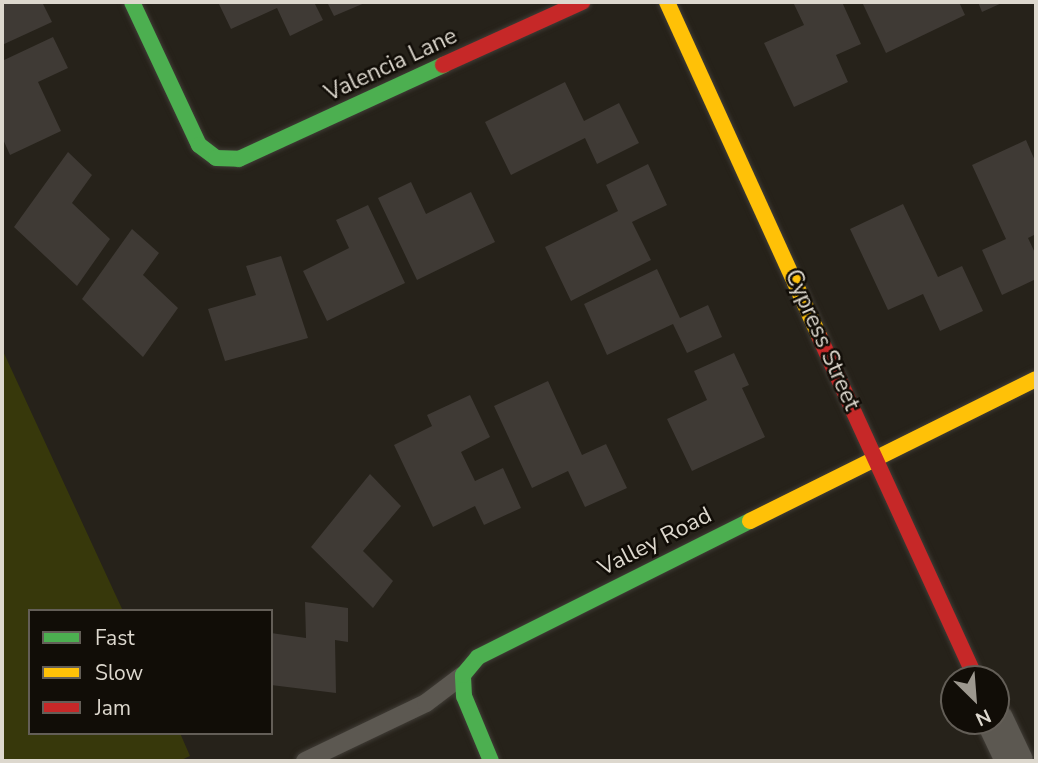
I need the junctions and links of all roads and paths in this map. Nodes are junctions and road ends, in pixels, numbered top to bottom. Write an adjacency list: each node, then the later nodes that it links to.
1 (132, 2): 2 (street, Valencia Lane)
2 (582, 2)
3 (667, 2): 5 (street, Cypress Street)
4 (1036, 379): 5 (street, Valley Road)
5 (876, 459): 6 (street, Cypress Street); 7 (street, Valley Road)
6 (970, 665)
7 (464, 675): 9 (lane, Valley Road); 10 (street)
8 (1001, 735): 11 (street)
9 (305, 761)
10 (491, 761)
11 (1013, 761)

